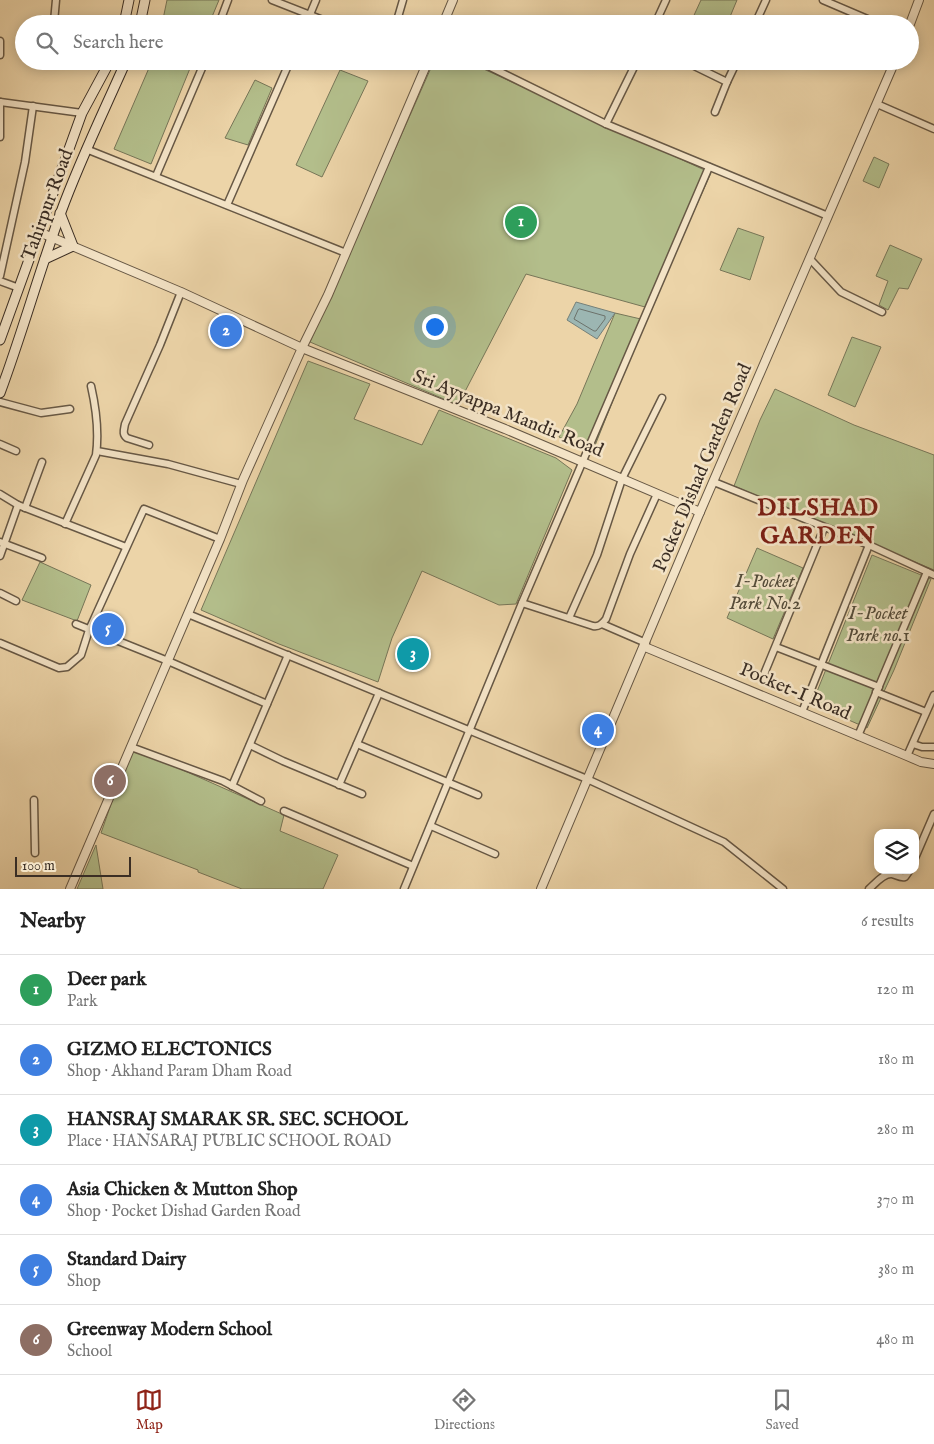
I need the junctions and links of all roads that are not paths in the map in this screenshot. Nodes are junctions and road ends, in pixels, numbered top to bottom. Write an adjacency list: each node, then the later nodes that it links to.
1 (56, 0): 14 (street)
2 (129, 0): 15 (main road)
3 (145, 0): 16 (main road)
4 (228, 0): 17 (street)
5 (272, 0): 13 (street)
6 (316, 0): 13 (street)
7 (403, 0): 18 (street)
8 (453, 0): 19 (street)
9 (666, 0): 20 (street)
10 (766, 0): 21 (street)
11 (823, 0): 22 (street)
12 (919, 0): 23 (street)
13 (310, 14)
14 (55, 15)
15 (126, 15)
16 (142, 15)
17 (222, 15)
18 (399, 15)
19 (447, 15)
20 (659, 15)
21 (760, 15)
22 (858, 15)
23 (913, 15)
24 (0, 41): 25 (street)
25 (0, 55)
26 (105, 70): 41 (main road, Tahirpur Road)
27 (122, 70): 45 (main road, Tahirpur Road)
28 (201, 70): 47 (street)
29 (286, 70): 48 (street)
30 (424, 70): 54 (street)
31 (496, 70): 42 (street)
32 (633, 70): 42 (street)
33 (702, 70): 36 (street)
34 (733, 70): 36 (street)
35 (891, 70): 38 (street, Pocket Dishad Garden Road)
36 (727, 82): 40 (street)
37 (0, 102): 39 (street); 44 (street)
38 (877, 104): 43 (street); 50 (street, Pocket Dishad Garden Road)
39 (33, 106): 41 (street); 57 (street)
40 (715, 112)
41 (82, 114): 51 (main road, Tahirpur Road)
42 (606, 124): 46 (street)
43 (934, 130)
44 (0, 137)
45 (86, 148): 47 (street); 49 (main road, Tahirpur Road)
46 (709, 167): 50 (street); 74 (street)
47 (156, 176): 48 (street)
48 (226, 205): 54 (street)
49 (60, 213): 52 (main road, Tahirpur Road); 53 (main road)
50 (828, 216): 56 (street, Pocket Dishad Garden Road)
51 (39, 232): 52 (street, Sri Ayyappa Mandir Road); 59 (main road, Tahirpur Road)
52 (52, 237): 53 (street, Sri Ayyappa Mandir Road); 55 (main road, Tahirpur Road)
53 (73, 246): 55 (main road); 60 (street, Sri Ayyappa Mandir Road)
54 (346, 252): 63 (street)
55 (45, 258): 65 (main road, Tahirpur Road)
56 (810, 259): 61 (street); 76 (street, Pocket Dishad Garden Road)
57 (0, 276)
58 (0, 282): 59 (street)
59 (18, 288): 62 (main road, Tahirpur Road)
60 (181, 292): 63 (street, Sri Ayyappa Mandir Road); 70 (street)
61 (882, 312)
62 (0, 340)
63 (302, 348): 74 (street, Sri Ayyappa Mandir Road); 77 (street)
64 (91, 386): 72 (street)
65 (0, 393)
66 (662, 398): 75 (street)
67 (0, 402): 68 (street)
68 (70, 409)
69 (0, 444): 71 (street)
70 (149, 444)
71 (16, 451)
72 (97, 451): 77 (street); 82 (street)
73 (42, 462): 80 (street)
74 (582, 462): 75 (street, Sri Ayyappa Mandir Road); 94 (street)
75 (622, 479): 79 (street, Sri Ayyappa Mandir Road); 96 (street)
76 (714, 482): 81 (street, Pocket Dishad Garden Road); 83 (street)
77 (241, 484): 84 (street)
78 (0, 494): 80 (street)
79 (657, 494): 81 (street, Sri Ayyappa Mandir Road); 98 (street)
80 (22, 506): 82 (street); 85 (street)
81 (700, 512): 101 (street, Pocket Dishad Garden Road)
82 (65, 524): 87 (street)
83 (824, 528): 86 (street); 102 (street)
84 (220, 539): 87 (street); 95 (street)
85 (2, 543): 88 (street); 89 (street)
86 (869, 545): 90 (street); 105 (street)
87 (126, 547): 99 (street)
88 (0, 556)
89 (42, 558)
90 (927, 572): 91 (street); 107 (street)
91 (934, 575)
92 (0, 593): 93 (street)
93 (16, 601)
94 (522, 603): 96 (street); 113 (street)
95 (188, 614): 103 (street); 104 (street)
96 (569, 618): 98 (street)
97 (76, 624): 99 (street)
98 (602, 624): 101 (street)
99 (89, 630): 100 (street); 104 (street)
100 (0, 643)
101 (646, 645): 111 (street, Pocket-I Road); 122 (street, Pocket Dishad Garden Road)
102 (776, 647): 105 (street); 106 (street)
103 (288, 655): 108 (street); 110 (street)
104 (168, 661): 110 (street); 118 (street)
105 (820, 664): 107 (street); 111 (street)
106 (762, 679)
107 (878, 689): 112 (street); 114 (street)
108 (379, 693): 113 (street); 115 (street)
109 (934, 694): 112 (street)
110 (267, 704): 117 (street)
111 (802, 712): 114 (street, Pocket-I Road)
112 (926, 712): 116 (street)
113 (469, 730): 122 (street); 123 (street)
114 (858, 736): 120 (street, Pocket-I Road)
115 (357, 744): 123 (street); 124 (street)
116 (913, 744): 119 (street); 120 (street)
117 (250, 745): 124 (street); 125 (street)
118 (131, 747): 125 (street); 138 (street)
119 (934, 747)
120 (907, 756): 121 (street, Pocket-I Road)
121 (934, 764)
122 (587, 779): 140 (street, Pocket Dishad Garden Road); 141 (street)
123 (448, 782): 127 (street); 132 (street)
124 (339, 785): 126 (street)
125 (232, 786): 129 (street)
126 (362, 794)
127 (478, 795)
128 (34, 800): 134 (street)
129 (261, 801)
130 (284, 810): 136 (street)
131 (934, 814): 133 (street)
132 (431, 826): 135 (street); 136 (street)
133 (919, 849)
134 (35, 852)
135 (496, 854)
136 (414, 866): 139 (street)
137 (908, 874): 142 (street)
138 (70, 889)
139 (404, 889)
140 (541, 889)
141 (782, 889)
142 (870, 889)

